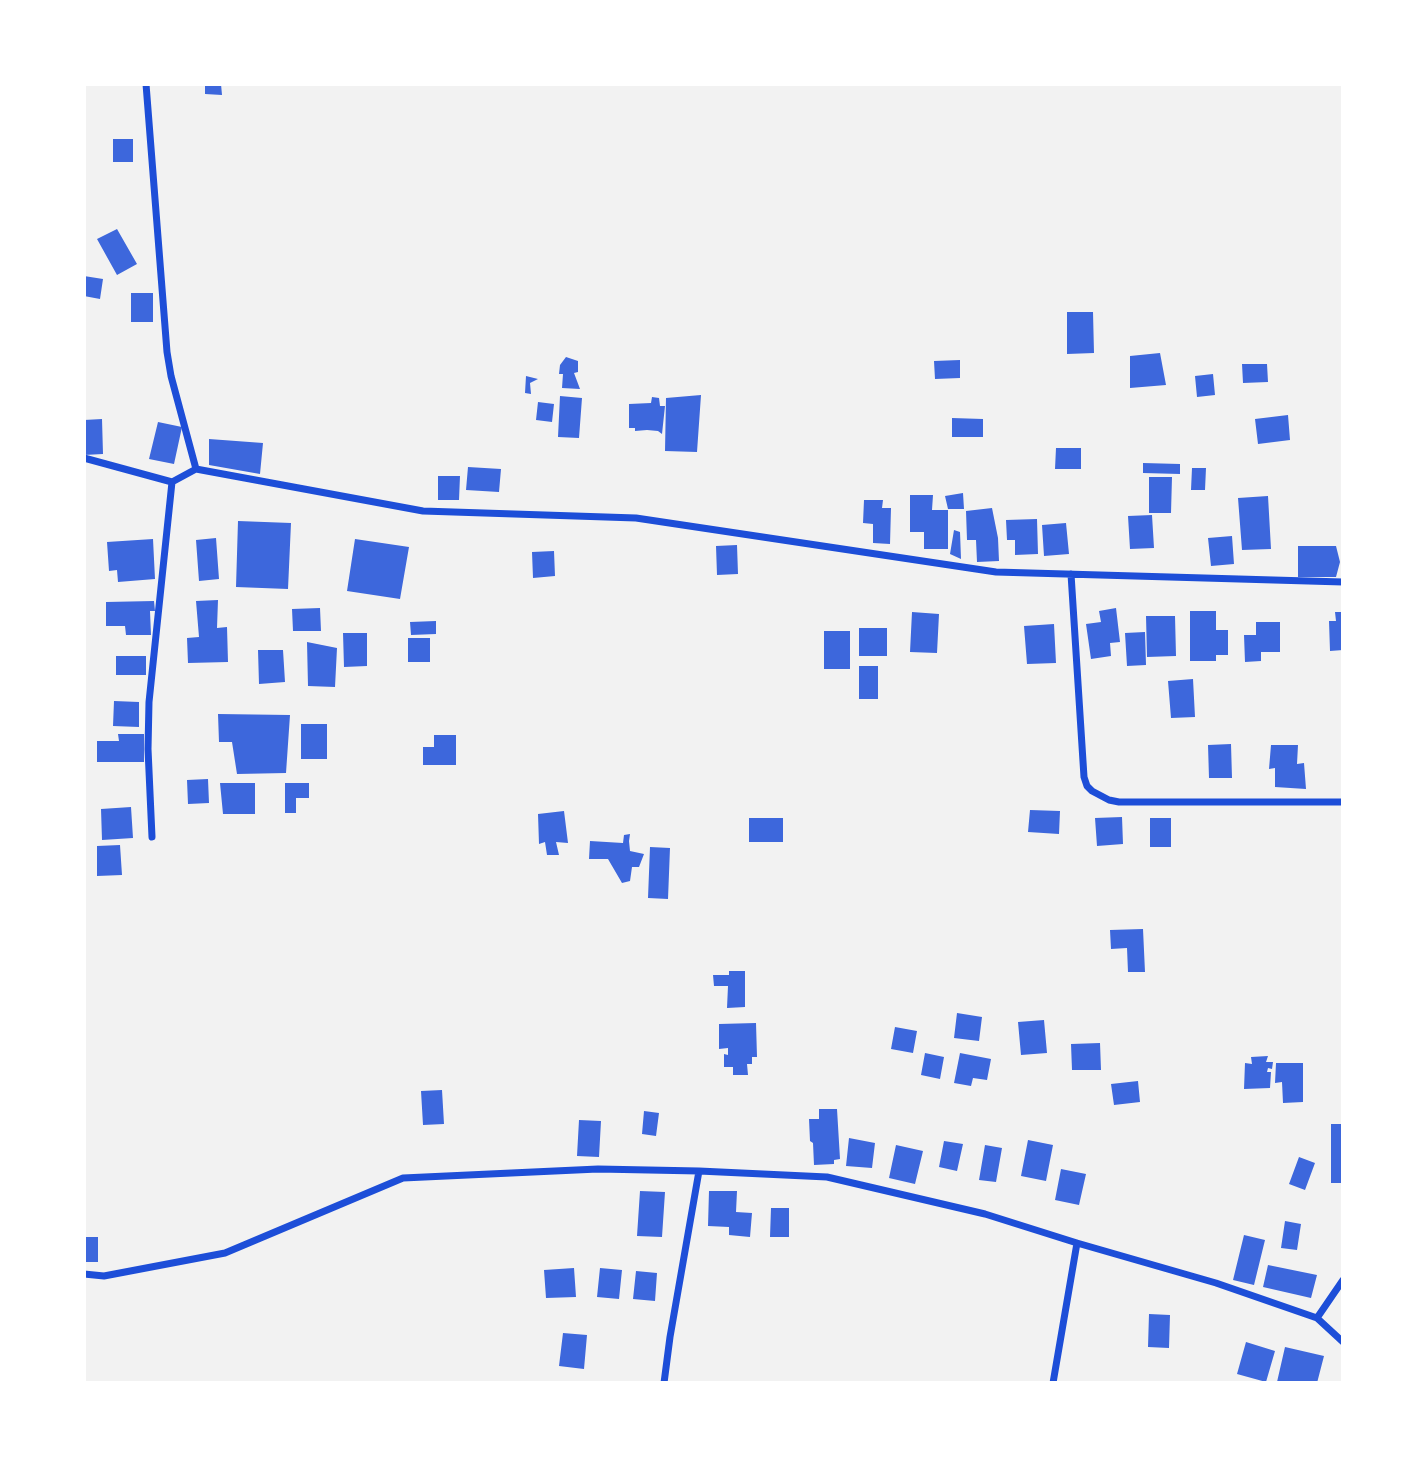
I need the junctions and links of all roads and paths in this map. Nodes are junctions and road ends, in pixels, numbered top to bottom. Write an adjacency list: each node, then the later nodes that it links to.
1 (146, 84): 3 (street)
2 (84, 458): 4 (street)
3 (196, 469): 4 (street); 5 (street)
4 (172, 482): 8 (street)
5 (1071, 574): 6 (street); 7 (street)
6 (1343, 582)
7 (1343, 802)
8 (152, 837)
9 (699, 1171): 10 (street); 11 (street); 15 (street)
10 (1077, 1243): 13 (street); 16 (street)
11 (84, 1274)
12 (1343, 1280): 13 (street)
13 (1317, 1318): 14 (street)
14 (1343, 1342)
15 (664, 1383)
16 (1053, 1383)

